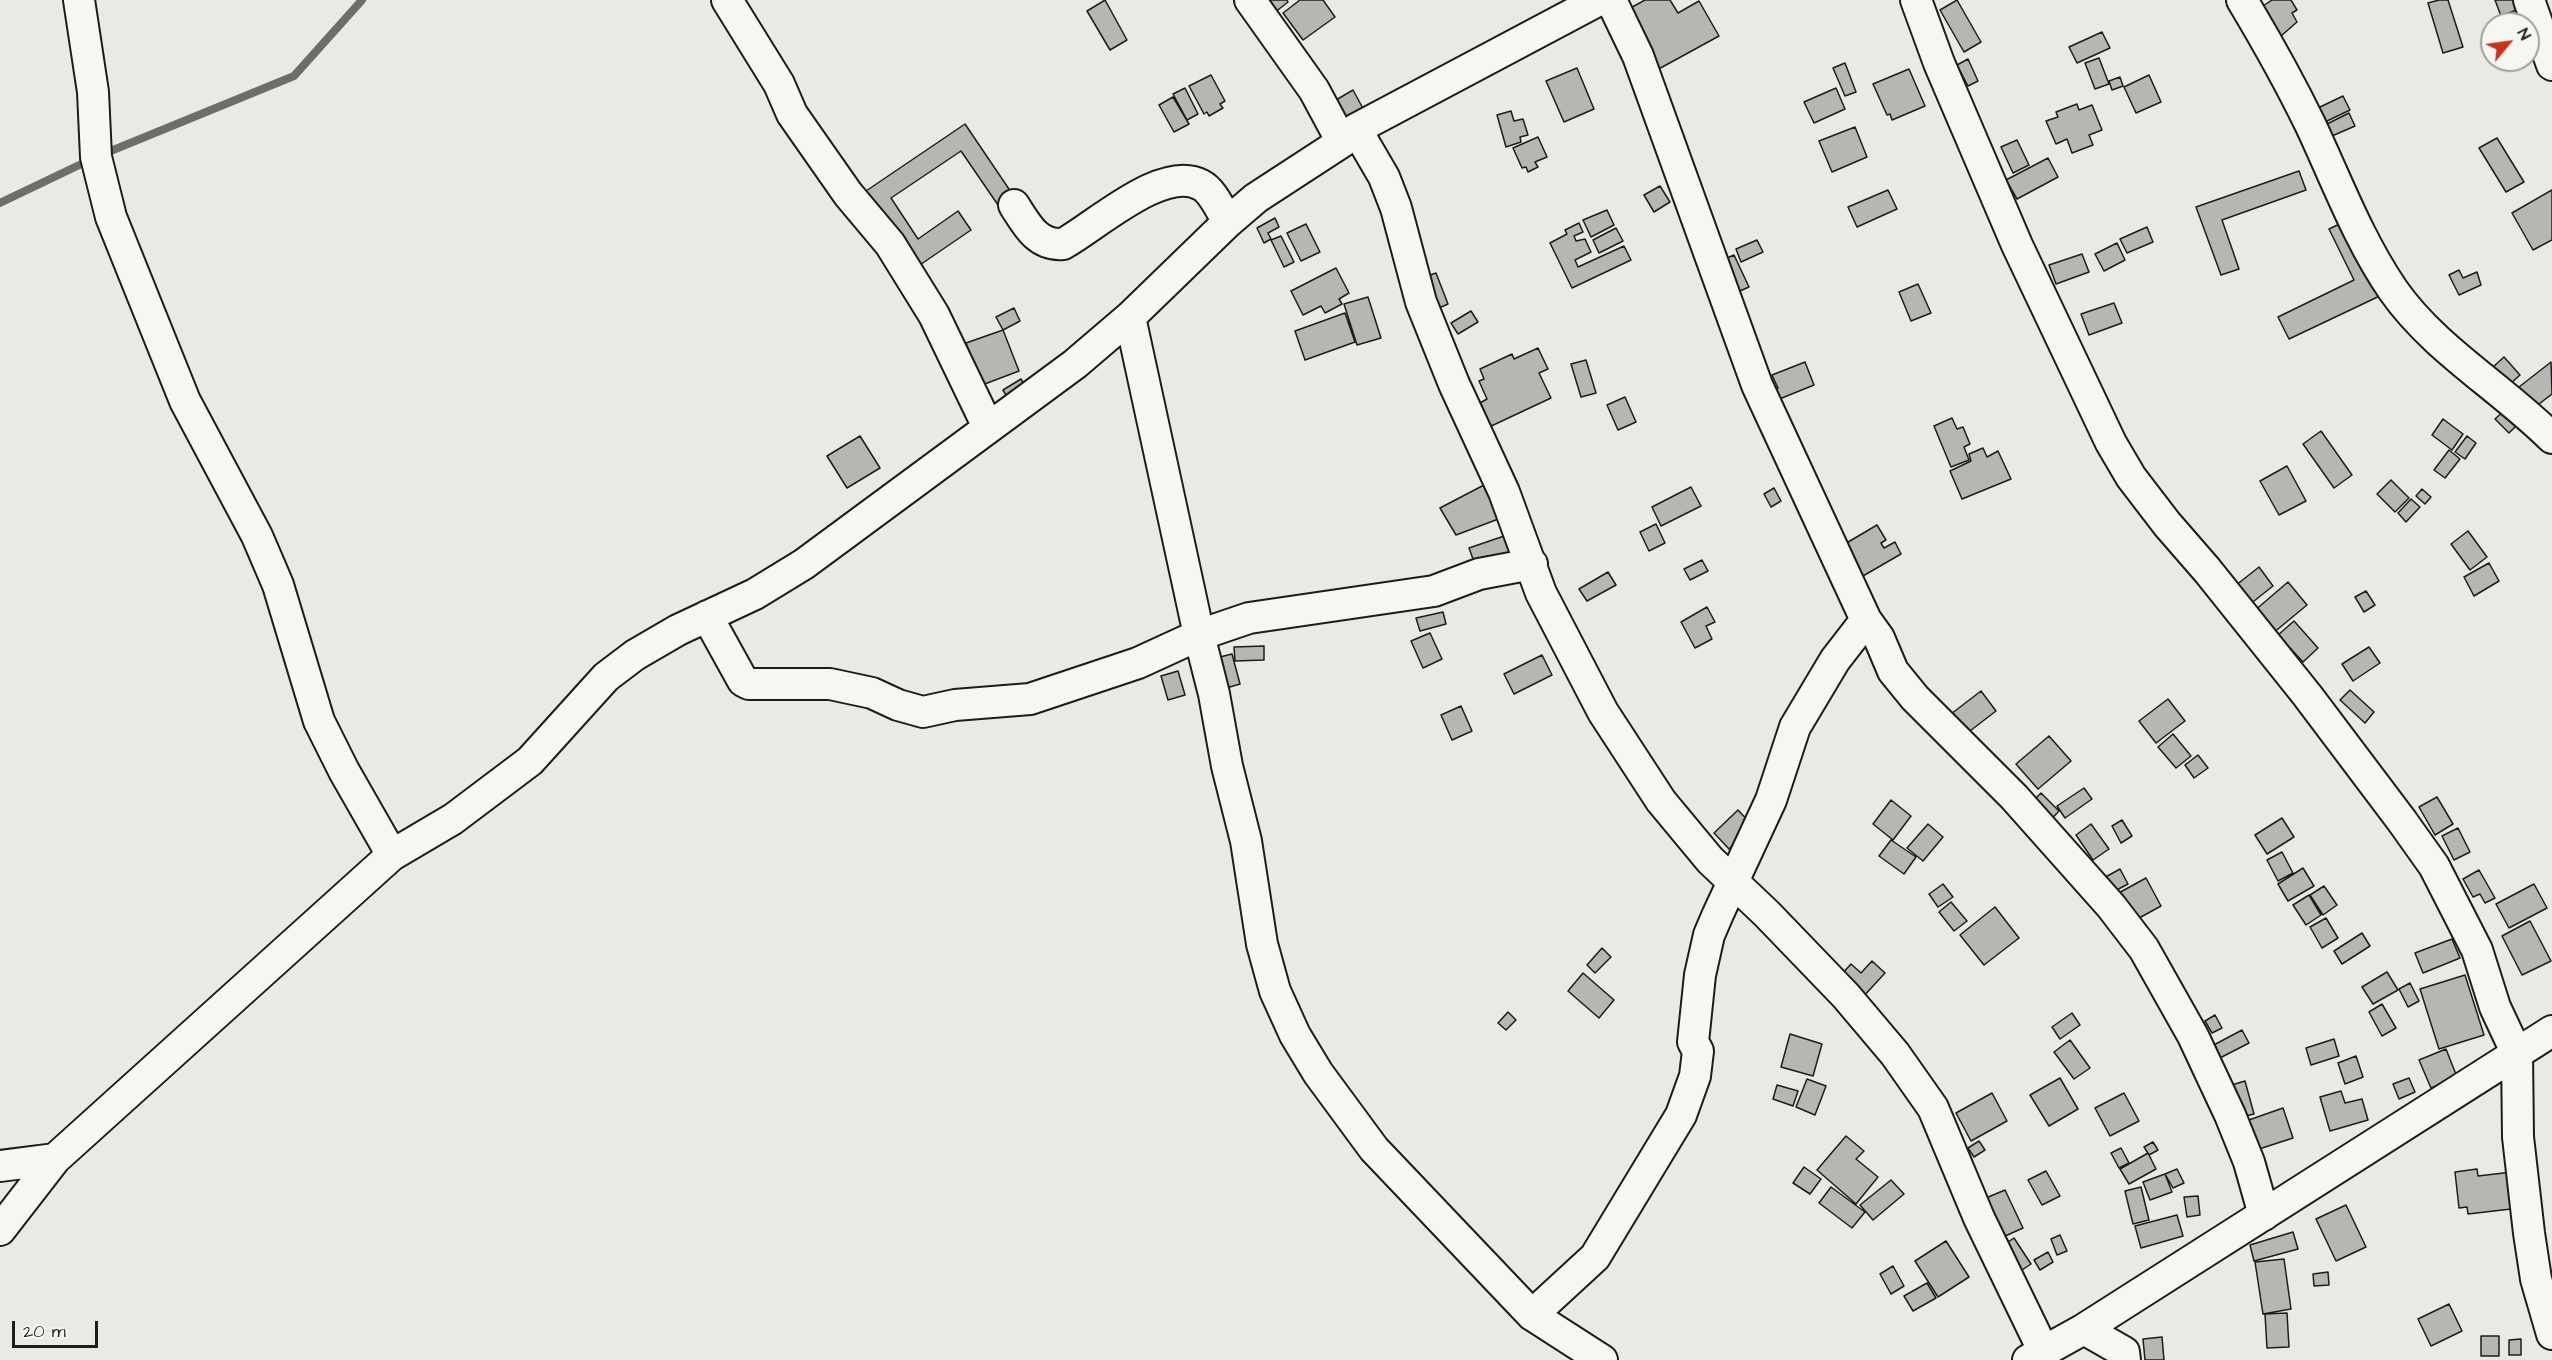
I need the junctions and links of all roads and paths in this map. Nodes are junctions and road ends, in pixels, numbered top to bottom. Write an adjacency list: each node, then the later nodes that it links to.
1 (79, 0): 20 (street)
2 (727, 0): 14 (street)
3 (1250, 0): 10 (street)
4 (1599, 0): 10 (street)
5 (1611, 0): 18 (street)
6 (1916, 0): 23 (street)
7 (2242, 0): 15 (street)
8 (2529, 0): 9 (street)
9 (2552, 64)
10 (1349, 136): 12 (street); 16 (street)
11 (1014, 205): 12 (street)
12 (1228, 222): 13 (street)
13 (1130, 317): 14 (street); 19 (street)
14 (988, 427): 17 (street)
15 (2552, 438)
16 (1532, 564): 19 (street); 21 (street)
17 (707, 616): 19 (street); 20 (street)
18 (1866, 620): 21 (street); 26 (street)
19 (1199, 635): 29 (street)
20 (392, 855): 24 (street)
21 (1734, 883): 29 (street); 32 (street)
22 (2552, 1031): 23 (street)
23 (2517, 1054): 26 (street); 31 (street)
24 (55, 1159): 25 (street); 27 (street)
25 (0, 1166)
26 (2264, 1215): 28 (street)
27 (0, 1230)
28 (2127, 1300): 30 (street); 33 (street)
29 (1532, 1315): 34 (street)
30 (2084, 1329): 32 (street); 33 (street)
31 (2552, 1334)
32 (2035, 1355)
33 (2125, 1356)
34 (1602, 1360)

